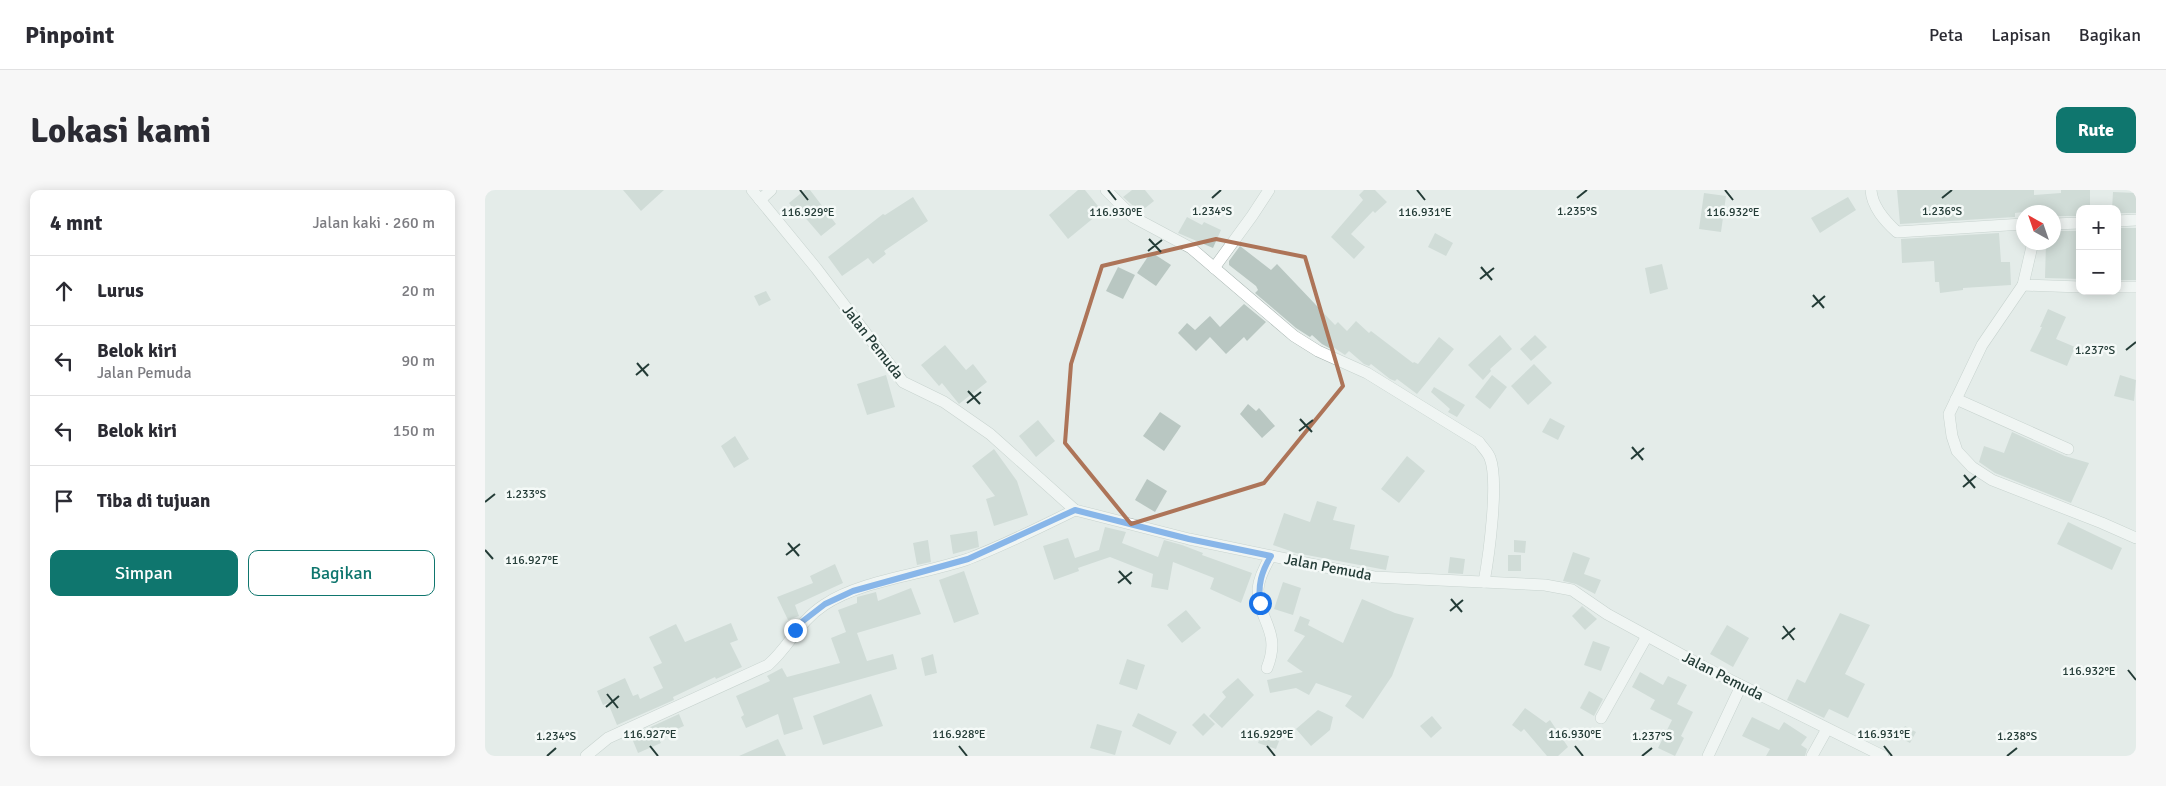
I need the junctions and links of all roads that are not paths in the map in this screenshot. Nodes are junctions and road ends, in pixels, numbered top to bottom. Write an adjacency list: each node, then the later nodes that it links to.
1 (752, 190): 6 (street, Jalan Pemuda)
2 (771, 190): 6 (street)
3 (1106, 190): 13 (street)
4 (1269, 190): 13 (street)
5 (1871, 190): 10 (street)
6 (759, 200): 20 (street, Jalan Pemuda)
7 (2136, 220): 8 (street)
8 (2121, 221)
9 (2076, 223): 11 (street)
10 (2016, 224)
11 (2061, 224)
12 (2031, 250): 14 (street)
13 (1214, 268): 23 (street)
14 (2023, 285): 15 (street); 18 (street)
15 (2076, 287)
16 (2121, 287): 17 (street)
17 (2136, 287)
18 (1957, 399): 19 (street); 21 (street)
19 (2068, 449)
20 (1075, 510): 22 (street, Jalan Pemuda); 29 (street)
21 (2136, 538)
22 (1271, 556): 23 (street, Jalan Pemuda); 25 (street)
23 (1484, 582): 24 (street, Jalan Pemuda)
24 (1647, 636): 26 (street, Jalan Pemuda); 27 (street)
25 (1267, 668)
26 (1741, 686): 28 (street, Jalan Pemuda); 30 (street)
27 (1601, 718)
28 (1827, 728): 31 (street); 32 (street, Jalan Pemuda)
29 (586, 756)
30 (1708, 756)
31 (1811, 756)
32 (1883, 756)

